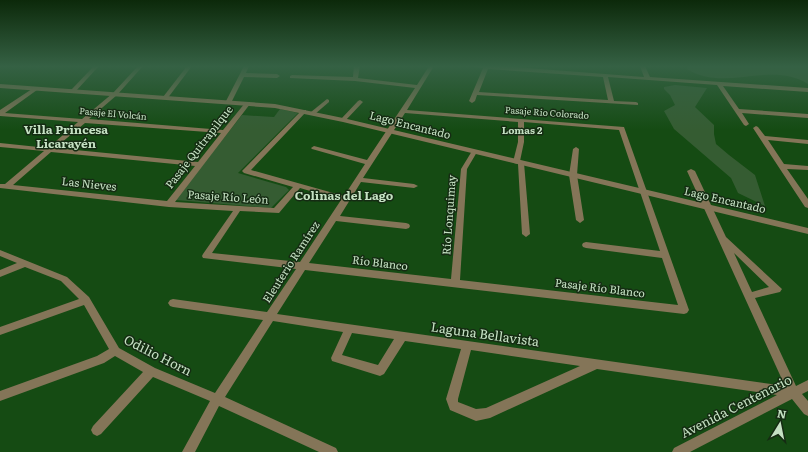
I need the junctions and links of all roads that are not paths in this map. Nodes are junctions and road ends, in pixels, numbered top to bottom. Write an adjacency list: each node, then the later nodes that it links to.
1 (13, 87): 11 (street, Lago Encantado)
2 (77, 87): 13 (street)
3 (122, 87): 15 (street)
4 (174, 87): 16 (street)
5 (237, 87): 21 (street)
6 (418, 87): 25 (street, Eleuterio Ramírez)
7 (478, 87): 14 (street)
8 (608, 87): 20 (street)
9 (721, 87): 26 (street)
10 (765, 87): 12 (street)
11 (35, 89): 13 (street, Lago Encantado); 27 (street)
12 (808, 90)
13 (73, 91): 15 (street, Lago Encantado)
14 (476, 93): 18 (street); 20 (street)
15 (116, 94): 16 (street, Lago Encantado); 31 (street)
16 (165, 98): 21 (street, Lago Encantado)
17 (328, 101): 28 (street)
18 (472, 101)
19 (360, 102): 30 (street)
20 (611, 102): 23 (street)
21 (228, 103): 22 (street, Lago Encantado)
22 (247, 104): 24 (street, Lago Encantado); 35 (street, Pasaje Quitrapilque)
23 (636, 104)
24 (304, 111): 28 (street, Lago Encantado); 53 (street)
25 (403, 111): 32 (street, Pasaje Río Colorado); 36 (street, Eleuterio Ramírez)
26 (738, 111): 29 (street); 33 (street)
27 (0, 113): 31 (street, Pasaje El Volcán)
28 (313, 114): 30 (street, Lago Encantado)
29 (808, 116)
30 (343, 120): 36 (street, Lago Encantado)
31 (84, 121): 35 (street, Pasaje El Volcán); 42 (street)
32 (521, 121): 44 (street); 55 (street, Pasaje Río Colorado)
33 (746, 124)
34 (756, 128): 37 (street)
35 (226, 132): 46 (street, Pasaje Quitrapilque)
36 (390, 132): 43 (street, Lago Encantado); 45 (street, Eleuterio Ramírez)
37 (763, 138): 38 (street); 47 (street)
38 (808, 142)
39 (0, 145): 42 (street)
40 (314, 148): 45 (street)
41 (576, 149): 50 (street)
42 (50, 150): 46 (street); 52 (street)
43 (474, 152): 44 (street, Lago Encantado); 73 (street, Río Lonquimay)
44 (519, 162): 50 (street, Lago Encantado); 65 (street)
45 (370, 163): 51 (street, Eleuterio Ramírez)
46 (200, 164): 58 (street, Pasaje Quitrapilque)
47 (782, 166): 48 (street); 57 (street)
48 (808, 168)
49 (691, 171): 59 (street)
50 (573, 175): 55 (street, Lago Encantado); 62 (street)
51 (359, 180): 54 (street); 56 (street, Eleuterio Ramírez)
52 (4, 186): 58 (street, Las Nieves)
53 (298, 186): 56 (street); 60 (street, Pasaje Río León)
54 (414, 186)
55 (644, 192): 59 (street, Lago Encantado); 69 (street)
56 (347, 199): 61 (street, Eleuterio Ramírez)
57 (807, 201)
58 (169, 204): 60 (street, Pasaje Río León)
59 (707, 207): 64 (street, Lago Encantado); 66 (street)
60 (238, 209): 71 (street, Río Blanco)
61 (334, 218): 63 (street); 71 (street, Eleuterio Ramírez)
62 (580, 220)
63 (406, 226)
64 (808, 231)
65 (526, 234)
66 (721, 236): 74 (street); 74 (street)
67 (586, 245): 69 (street)
68 (0, 253): 70 (street, Odilio Horn)
69 (665, 255): 73 (street, Pasaje Río Blanco)
70 (26, 263): 72 (street); 75 (street, Odilio Horn)
71 (303, 266): 73 (street, Río Blanco); 77 (street, Eleuterio Ramírez)
72 (0, 274)
73 (455, 283)
74 (750, 296): 86 (street)
75 (86, 300): 79 (street); 82 (street, Odilio Horn)
76 (173, 303): 77 (street, Laguna Bellavista)
77 (270, 317): 78 (street, Laguna Bellavista); 88 (street, Eleuterio Ramírez)
78 (349, 329): 80 (street, Laguna Bellavista); 80 (street)
79 (0, 331)
80 (402, 336): 81 (street, Laguna Bellavista)
81 (467, 345): 83 (street, Laguna Bellavista); 83 (street)
82 (115, 351): 84 (street, Odilio Horn); 87 (street)
83 (596, 363): 86 (street, Laguna Bellavista)
84 (151, 371): 88 (street, Odilio Horn); 90 (street)
85 (808, 385): 86 (street, Avenida Centenario)
86 (793, 392): 89 (street); 93 (street, Avenida Centenario)
87 (0, 396)
88 (217, 399): 91 (street, Eleuterio Ramírez); 92 (street, Odilio Horn)
89 (808, 410)
90 (97, 430)
91 (188, 452)
92 (332, 452)
93 (678, 452)

